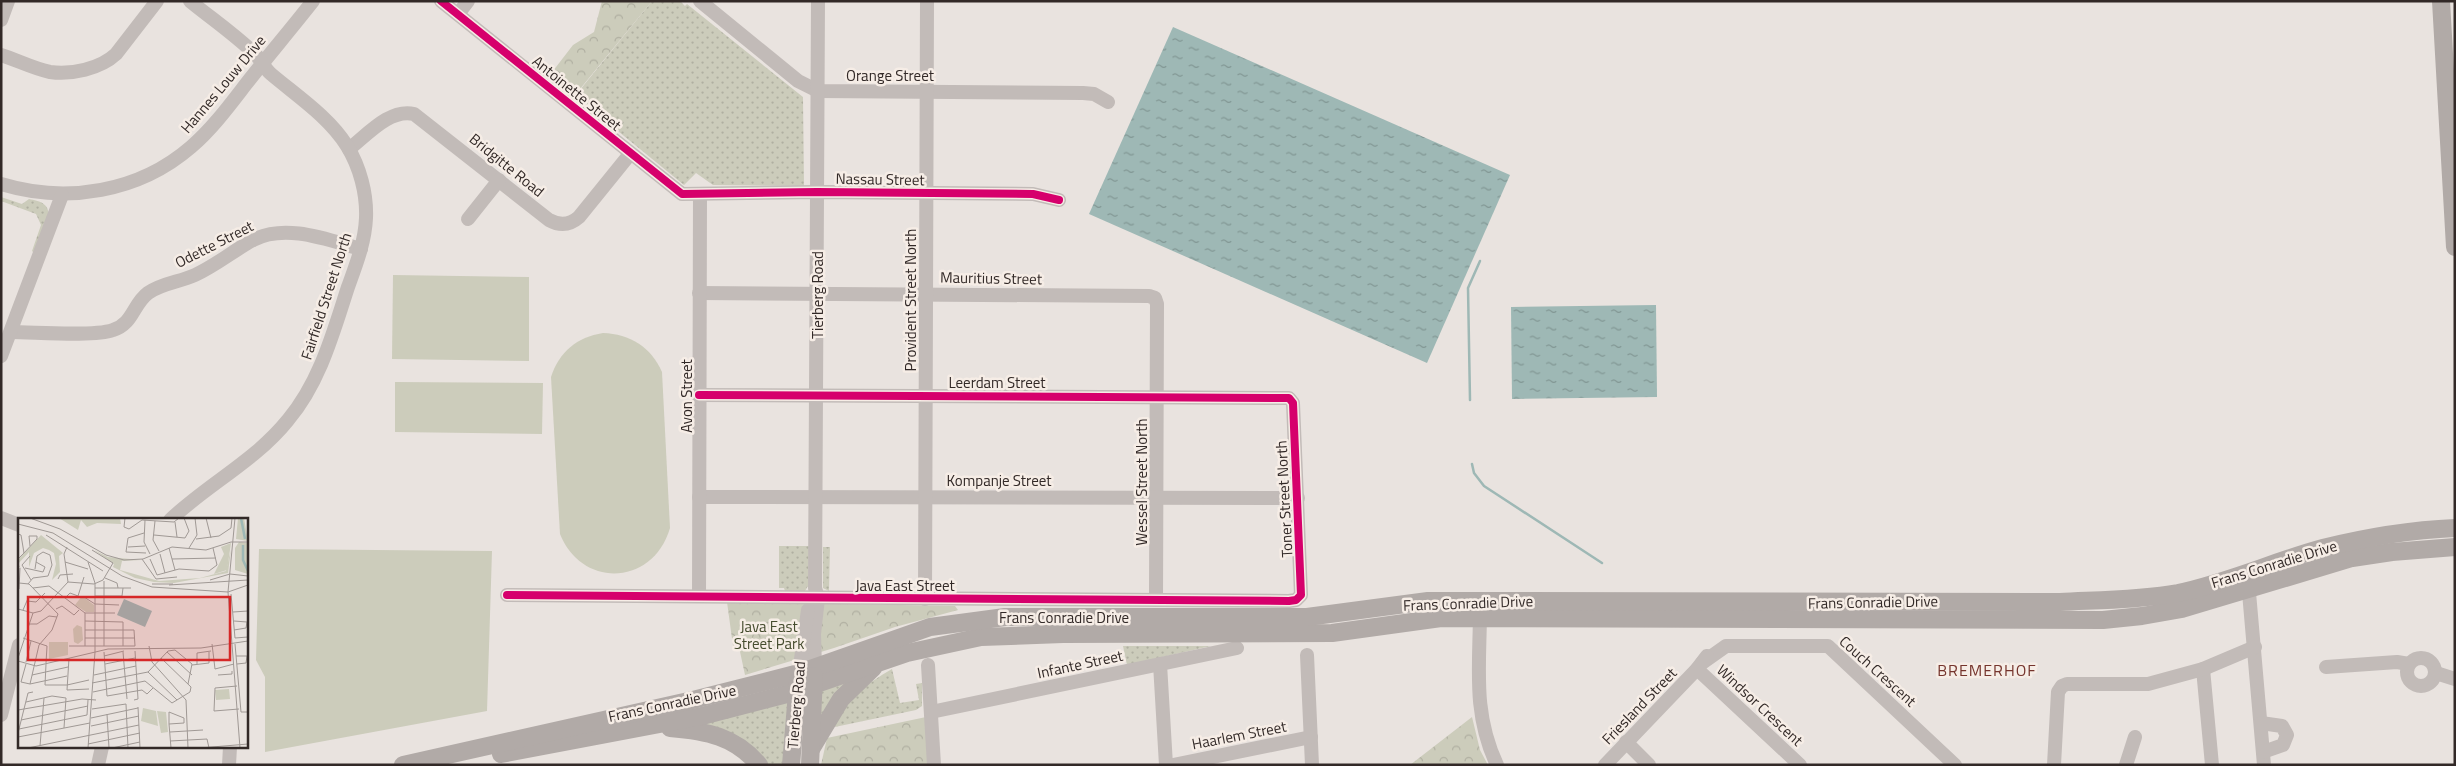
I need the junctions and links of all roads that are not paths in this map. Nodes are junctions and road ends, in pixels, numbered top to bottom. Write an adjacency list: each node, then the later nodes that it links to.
1 (8, 1): 12 (street)
2 (158, 1): 13 (street)
3 (190, 1): 14 (street, Fairfield Street North)
4 (314, 1): 14 (street, Hannes Louw Drive)
5 (441, 1): 11 (street, Antoinette Street)
6 (468, 1): 11 (street)
7 (700, 1): 15 (street, Orange Street)
8 (818, 1): 15 (street, Tierberg Road)
9 (927, 1): 16 (street, Provident Street North)
10 (2441, 1): 28 (main road)
11 (458, 14): 19 (street, Antoinette Street)
12 (1, 20)
13 (1, 55)
14 (262, 64): 18 (street, Fairfield Street North); 24 (street, Hannes Louw Drive)
15 (818, 91): 16 (street, Orange Street); 22 (street, Tierberg Road)
16 (927, 91): 17 (street, Orange Street); 23 (street, Provident Street North)
17 (1108, 102)
18 (349, 149): 20 (street, Bridgitte Road); 29 (street, Fairfield Street North)
19 (630, 154): 20 (street, Bridgitte Road); 25 (street, Antoinette Street)
20 (499, 180): 27 (street)
21 (1, 184): 24 (street, Hannes Louw Drive)
22 (818, 192): 23 (street, Nassau Street); 25 (street, Nassau Street); 31 (street, Tierberg Road)
23 (926, 193): 26 (street, Nassau Street); 32 (street, Provident Street North)
24 (62, 195): 34 (street)
25 (700, 196): 30 (street, Avon Street)
26 (1059, 200)
27 (468, 220)
28 (2455, 248)
29 (361, 249): 34 (street, Odette Street); 47 (street, Fairfield Street North)
30 (699, 293): 31 (street, Mauritius Street); 36 (street, Avon Street)
31 (817, 293): 32 (street, Mauritius Street); 37 (street, Tierberg Road)
32 (926, 294): 33 (street, Mauritius Street); 38 (street, Provident Street North)
33 (1157, 304): 39 (street, Wessel Street North)
34 (11, 332): 35 (street)
35 (1, 356)
36 (699, 395): 37 (street, Leerdam Street); 43 (street, Avon Street)
37 (817, 395): 38 (street, Leerdam Street); 41 (street, Tierberg Road)
38 (926, 395): 39 (street, Leerdam Street); 42 (street, Provident Street North)
39 (1157, 397): 40 (street, Leerdam Street); 44 (street, Wessel Street North)
40 (1293, 401): 45 (street, Toner Street North)
41 (817, 496): 42 (street, Kompanje Street); 43 (street, Kompanje Street); 53 (street, Tierberg Road)
42 (925, 496): 44 (street, Kompanje Street); 56 (street, Provident Street North)
43 (699, 497): 55 (street, Avon Street)
44 (1157, 498): 45 (street, Kompanje Street); 57 (street, Wessel Street North)
45 (1298, 498): 54 (street, Toner Street North)
46 (1, 518): 48 (street)
47 (172, 518)
48 (18, 525)
49 (2455, 528): 51 (main road, Frans Conradie Drive)
50 (2455, 547): 51 (main road, Frans Conradie Drive)
51 (2248, 581): 58 (main road, Frans Conradie Drive); 59 (main road, Frans Conradie Drive); 60 (street)
52 (507, 595): 55 (street, Java East Street)
53 (814, 595): 55 (street, Java East Street); 56 (street, Java East Street); 73 (street, Tierberg Road)
54 (1301, 595): 57 (street, Java East Street)
55 (699, 596)
56 (925, 599): 57 (street, Java East Street)
57 (1156, 600)
58 (1480, 601): 59 (street); 73 (main road, Frans Conradie Drive)
59 (1480, 618): 64 (main road, Frans Conradie Drive); 96 (street)
60 (2255, 647): 70 (street); 76 (street)
61 (1237, 648): 65 (street, Infante Street)
62 (18, 649): 75 (street)
63 (1306, 654): 78 (street)
64 (880, 663): 73 (main road, Frans Conradie Drive); 84 (main road)
65 (1160, 664): 74 (street, Infante Street); 93 (street)
66 (2409, 664): 69 (street); 71 (street); 71 (street)
67 (928, 665): 74 (street)
68 (1699, 666): 80 (street, Friesland Street); 99 (street, Windsor Crescent); 100 (street, Couch Crescent)
69 (2326, 667)
70 (2203, 669): 101 (street); 103 (street)
71 (2436, 672): 72 (street)
72 (2455, 678)
73 (806, 679): 77 (main road, Frans Conradie Drive); 83 (main road, Frans Conradie Drive); 84 (main road, Tierberg Road); 91 (main road, Tierberg Road)
74 (931, 712): 92 (street)
75 (1, 714)
76 (2261, 723): 85 (street); 85 (street)
77 (649, 727): 83 (main road, Frans Conradie Drive); 90 (main road)
78 (1311, 737): 94 (street, Haarlem Street); 95 (street)
79 (2135, 737): 102 (street)
80 (1626, 742): 97 (street, Friesland Street); 98 (street)
81 (102, 748): 86 (street)
82 (230, 748): 87 (street)
83 (498, 755): 88 (main road, Frans Conradie Drive); 89 (main road, Frans Conradie Drive)
84 (810, 757)
85 (2264, 758)
86 (98, 765)
87 (229, 765)
88 (403, 765)
89 (452, 765)
90 (759, 765)
91 (791, 765)
92 (934, 765)
93 (1166, 765)
94 (1173, 765)
95 (1312, 765)
96 (1497, 765)
97 (1605, 765)
98 (1649, 765)
99 (1800, 765)
100 (1955, 765)
101 (2054, 765)
102 (2126, 765)
103 (2212, 765)

